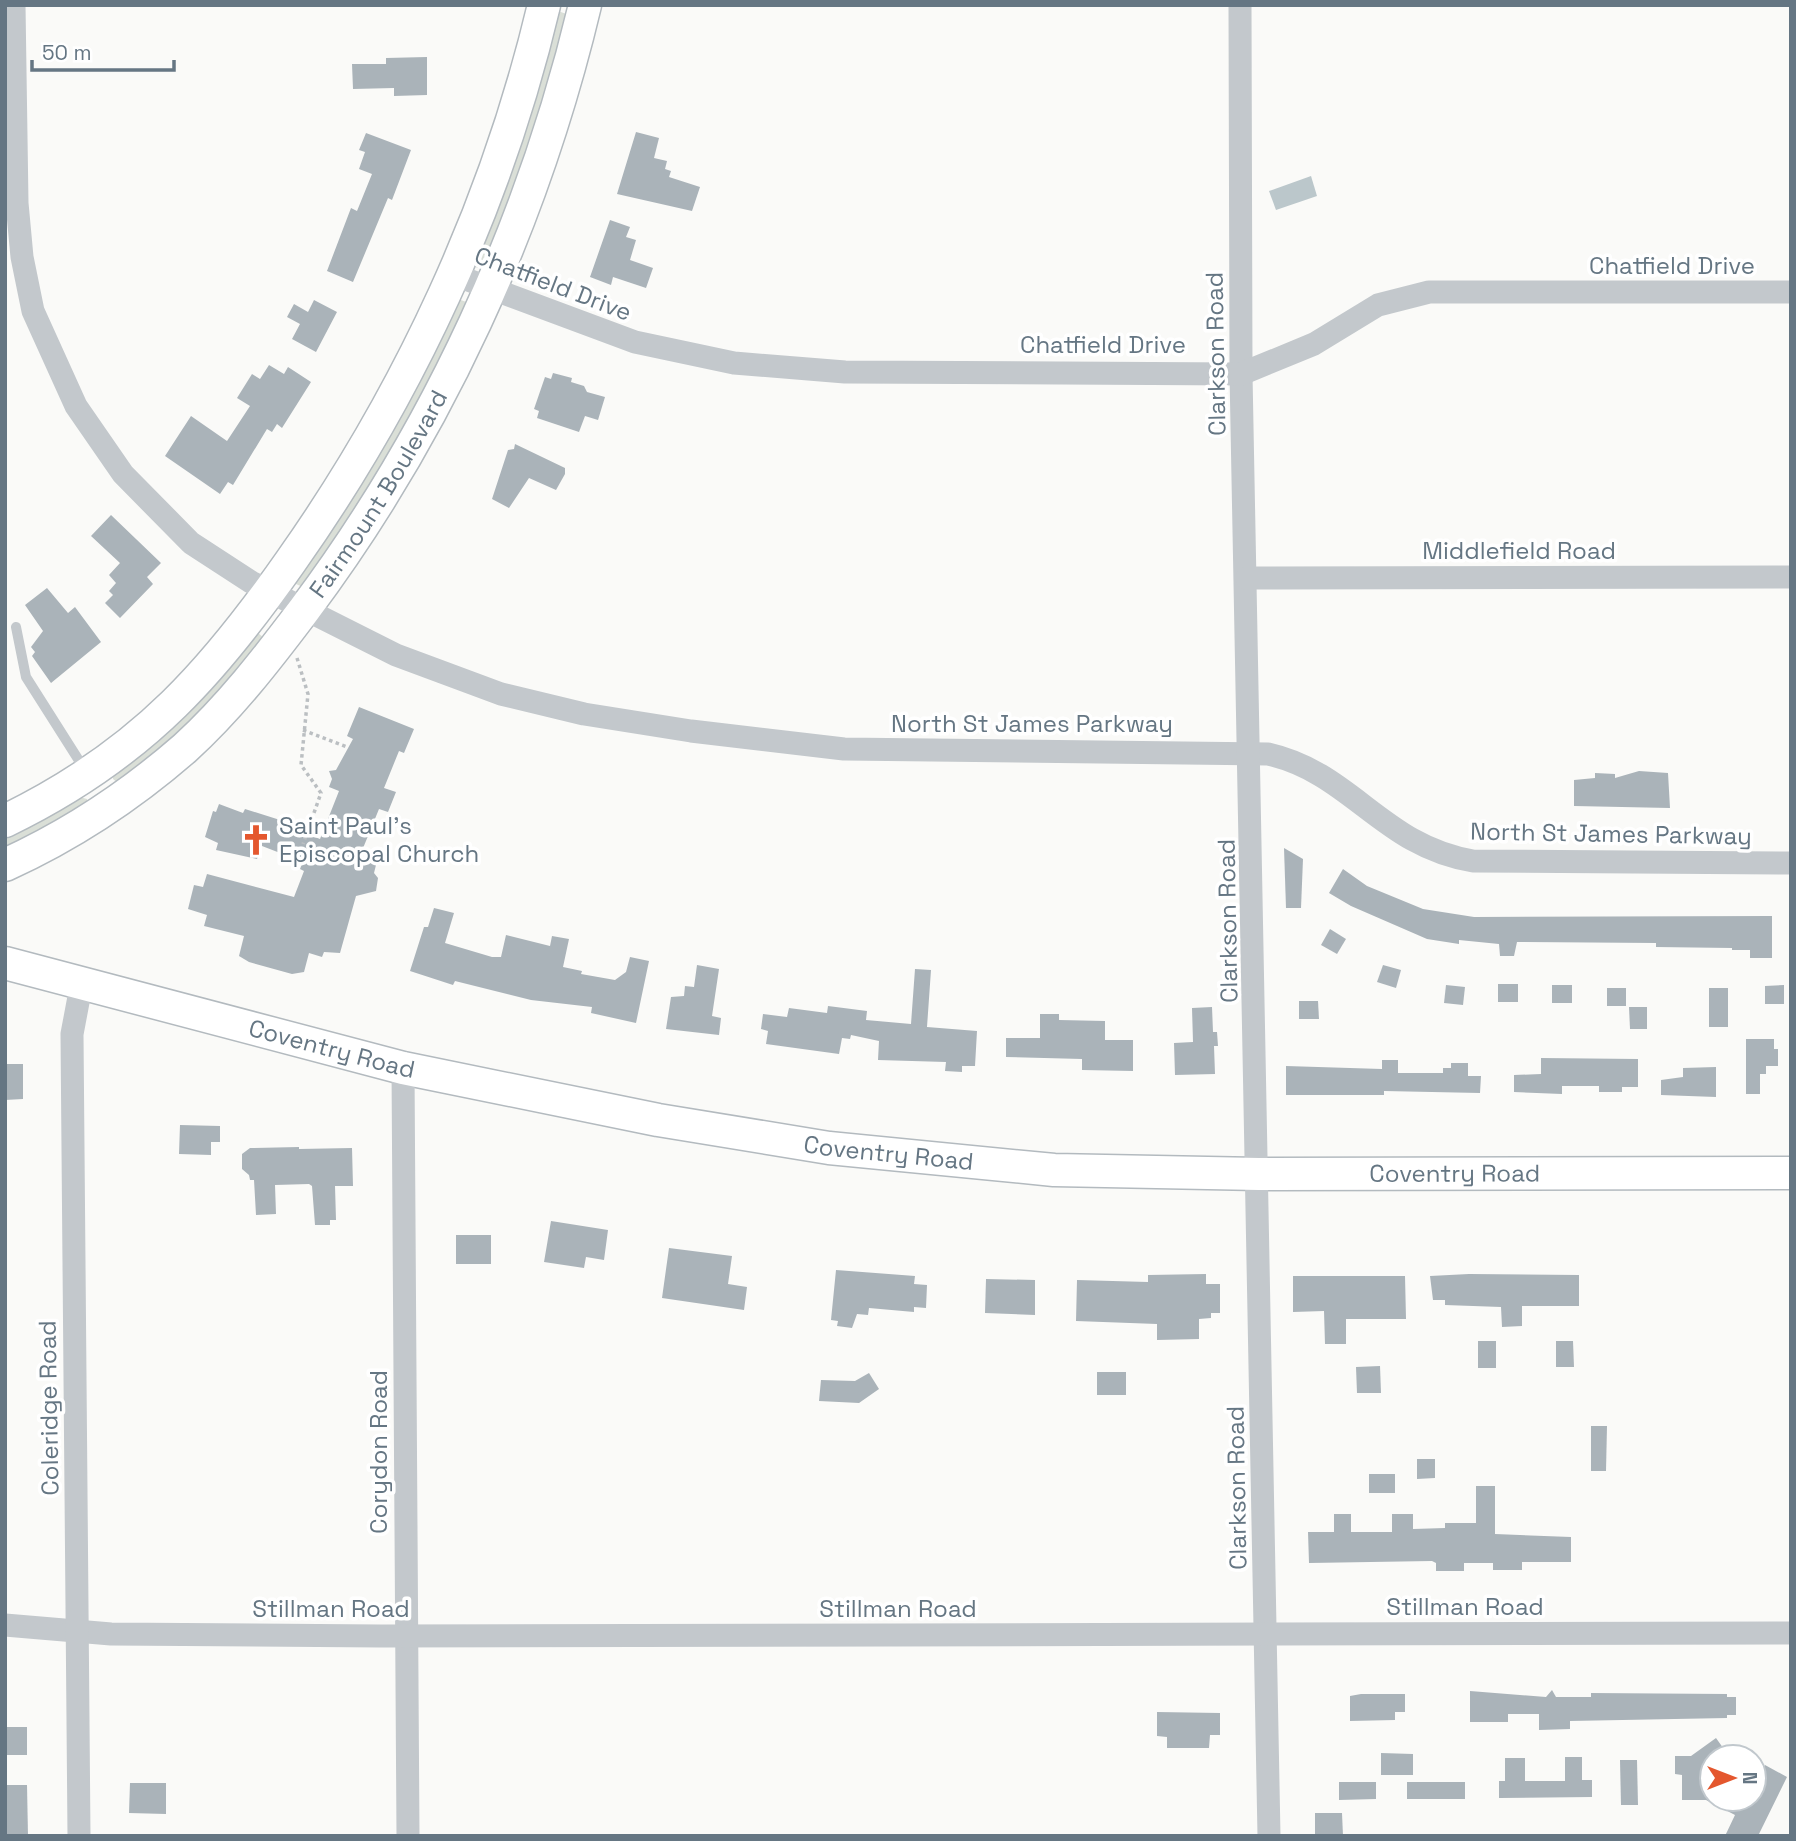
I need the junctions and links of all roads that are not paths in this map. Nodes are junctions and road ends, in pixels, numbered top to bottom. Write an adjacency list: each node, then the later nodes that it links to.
1 (15, 5): 11 (street, North St James Parkway)
2 (544, 5): 5 (main road, Fairmount Boulevard)
3 (585, 5): 6 (main road, Fairmount Boulevard)
4 (1240, 5): 8 (street, Clarkson Road)
5 (452, 274): 6 (street, Chatfield Drive); 11 (main road, Fairmount Boulevard)
6 (490, 289): 8 (street, Chatfield Drive); 12 (main road, Fairmount Boulevard)
7 (1791, 292): 8 (street, Chatfield Drive)
8 (1241, 374): 10 (street, Clarkson Road)
9 (1791, 577): 10 (street, Middlefield Road)
10 (1247, 578): 14 (street, Clarkson Road)
11 (269, 592): 12 (street, North St James Parkway); 15 (main road, Fairmount Boulevard)
12 (304, 610): 14 (street, North St James Parkway); 16 (main road, Fairmount Boulevard)
13 (16, 627): 15 (lane)
14 (1251, 751): 18 (street, North St James Parkway); 24 (street, Clarkson Road)
15 (87, 774): 16 (main road); 17 (main road, Fairmount Boulevard)
16 (109, 807): 19 (main road, Fairmount Boulevard)
17 (5, 821)
18 (1791, 863)
19 (6, 866)
20 (8, 960): 21 (main road, Coventry Road)
21 (82, 981): 22 (main road, Coventry Road); 26 (street, Coleridge Road)
22 (404, 1068): 24 (main road, Coventry Road); 29 (street, Corydon Road)
23 (1791, 1173): 24 (main road, Coventry Road)
24 (1259, 1174): 28 (street, Clarkson Road)
25 (5, 1625): 26 (street, Stillman Road)
26 (78, 1633): 29 (street, Stillman Road); 30 (street, Coleridge Road)
27 (1791, 1633): 28 (street, Stillman Road)
28 (1266, 1634): 29 (street, Stillman Road); 32 (street, Clarkson Road)
29 (406, 1635): 31 (street, Corydon Road)
30 (79, 1836)
31 (408, 1836)
32 (1269, 1836)

